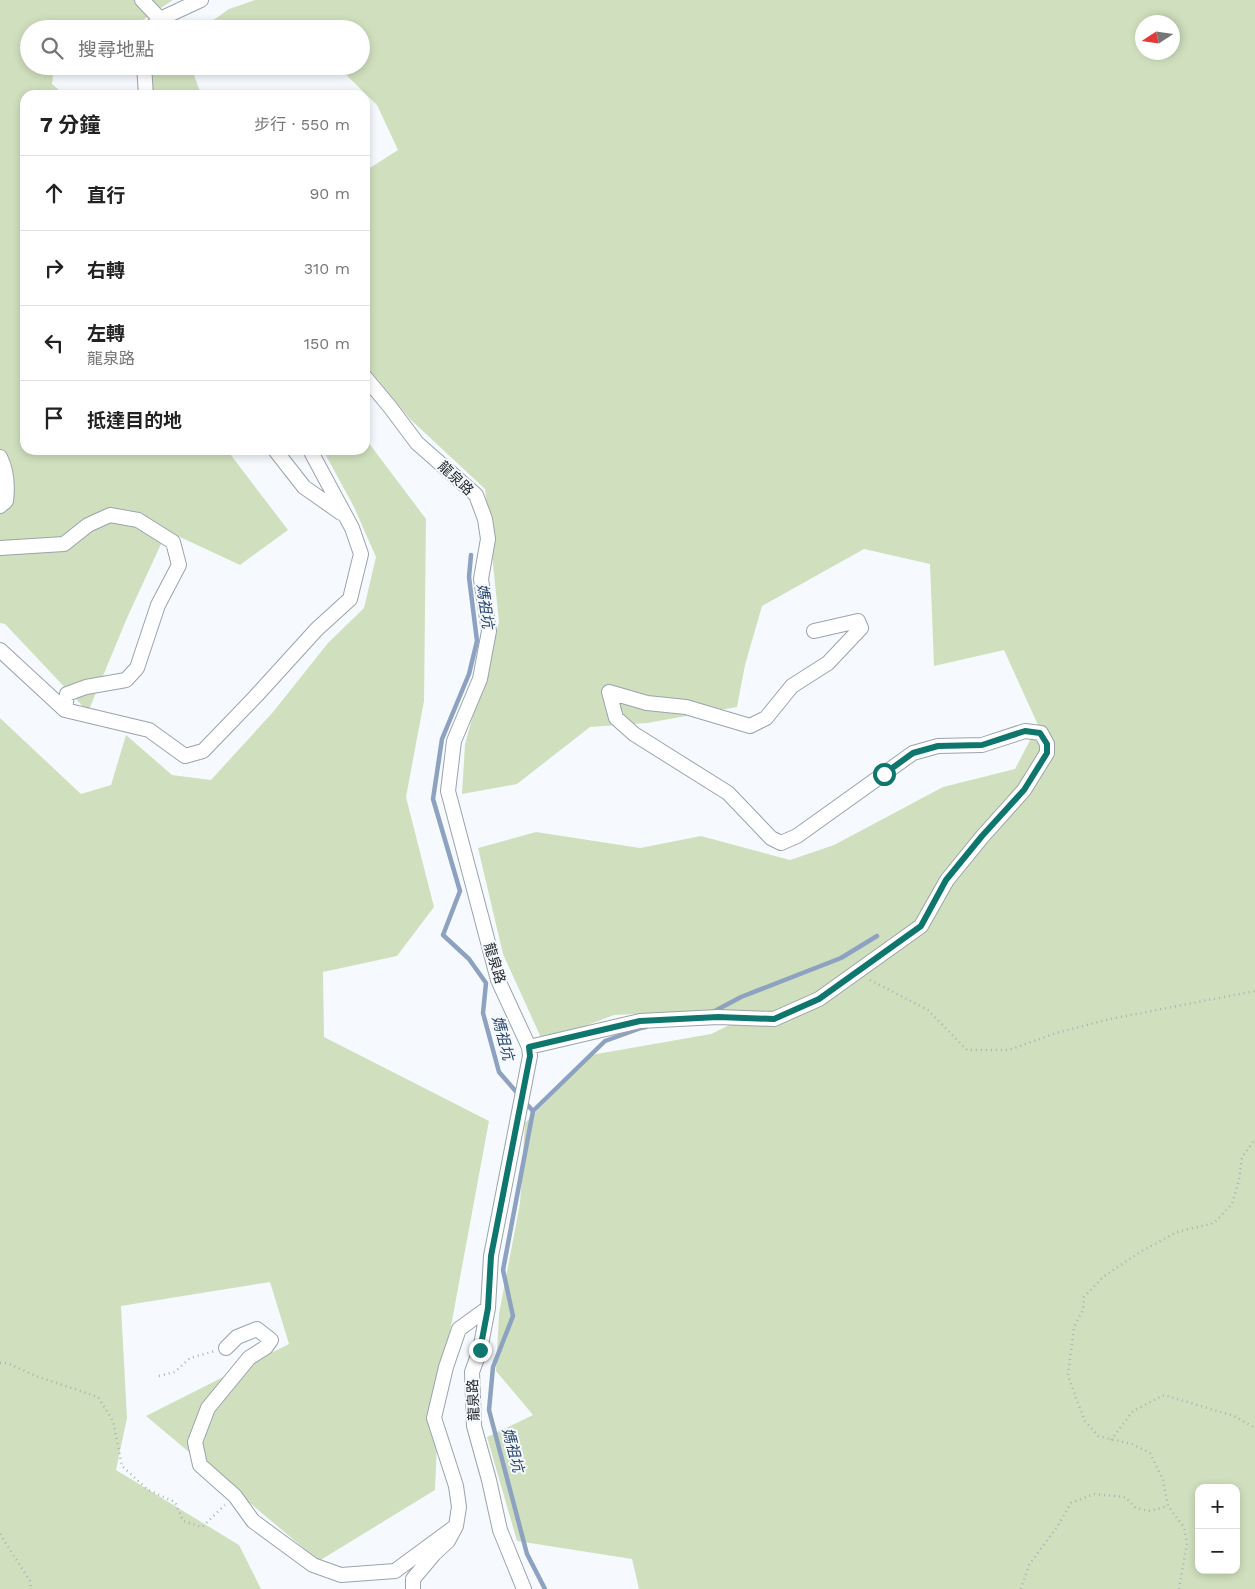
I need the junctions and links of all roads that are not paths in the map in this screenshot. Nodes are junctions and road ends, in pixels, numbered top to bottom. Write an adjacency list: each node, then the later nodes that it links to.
1 (142, 0): 3 (street)
2 (201, 0): 3 (street)
3 (160, 19)
4 (145, 75): 5 (street)
5 (146, 90)
6 (370, 383): 16 (street, 龍泉路)
7 (279, 455): 11 (street)
8 (313, 455): 11 (street)
9 (0, 457): 10 (street)
10 (0, 506)
11 (346, 516): 15 (street)
12 (0, 548): 15 (street)
13 (814, 631): 16 (street)
14 (0, 650): 15 (street)
15 (65, 710)
16 (530, 1052): 17 (street, 龍泉路)
17 (488, 1308): 19 (street); 21 (street, 龍泉路)
18 (226, 1348): 19 (street)
19 (456, 1526): 20 (street)
20 (413, 1589)
21 (524, 1589)

